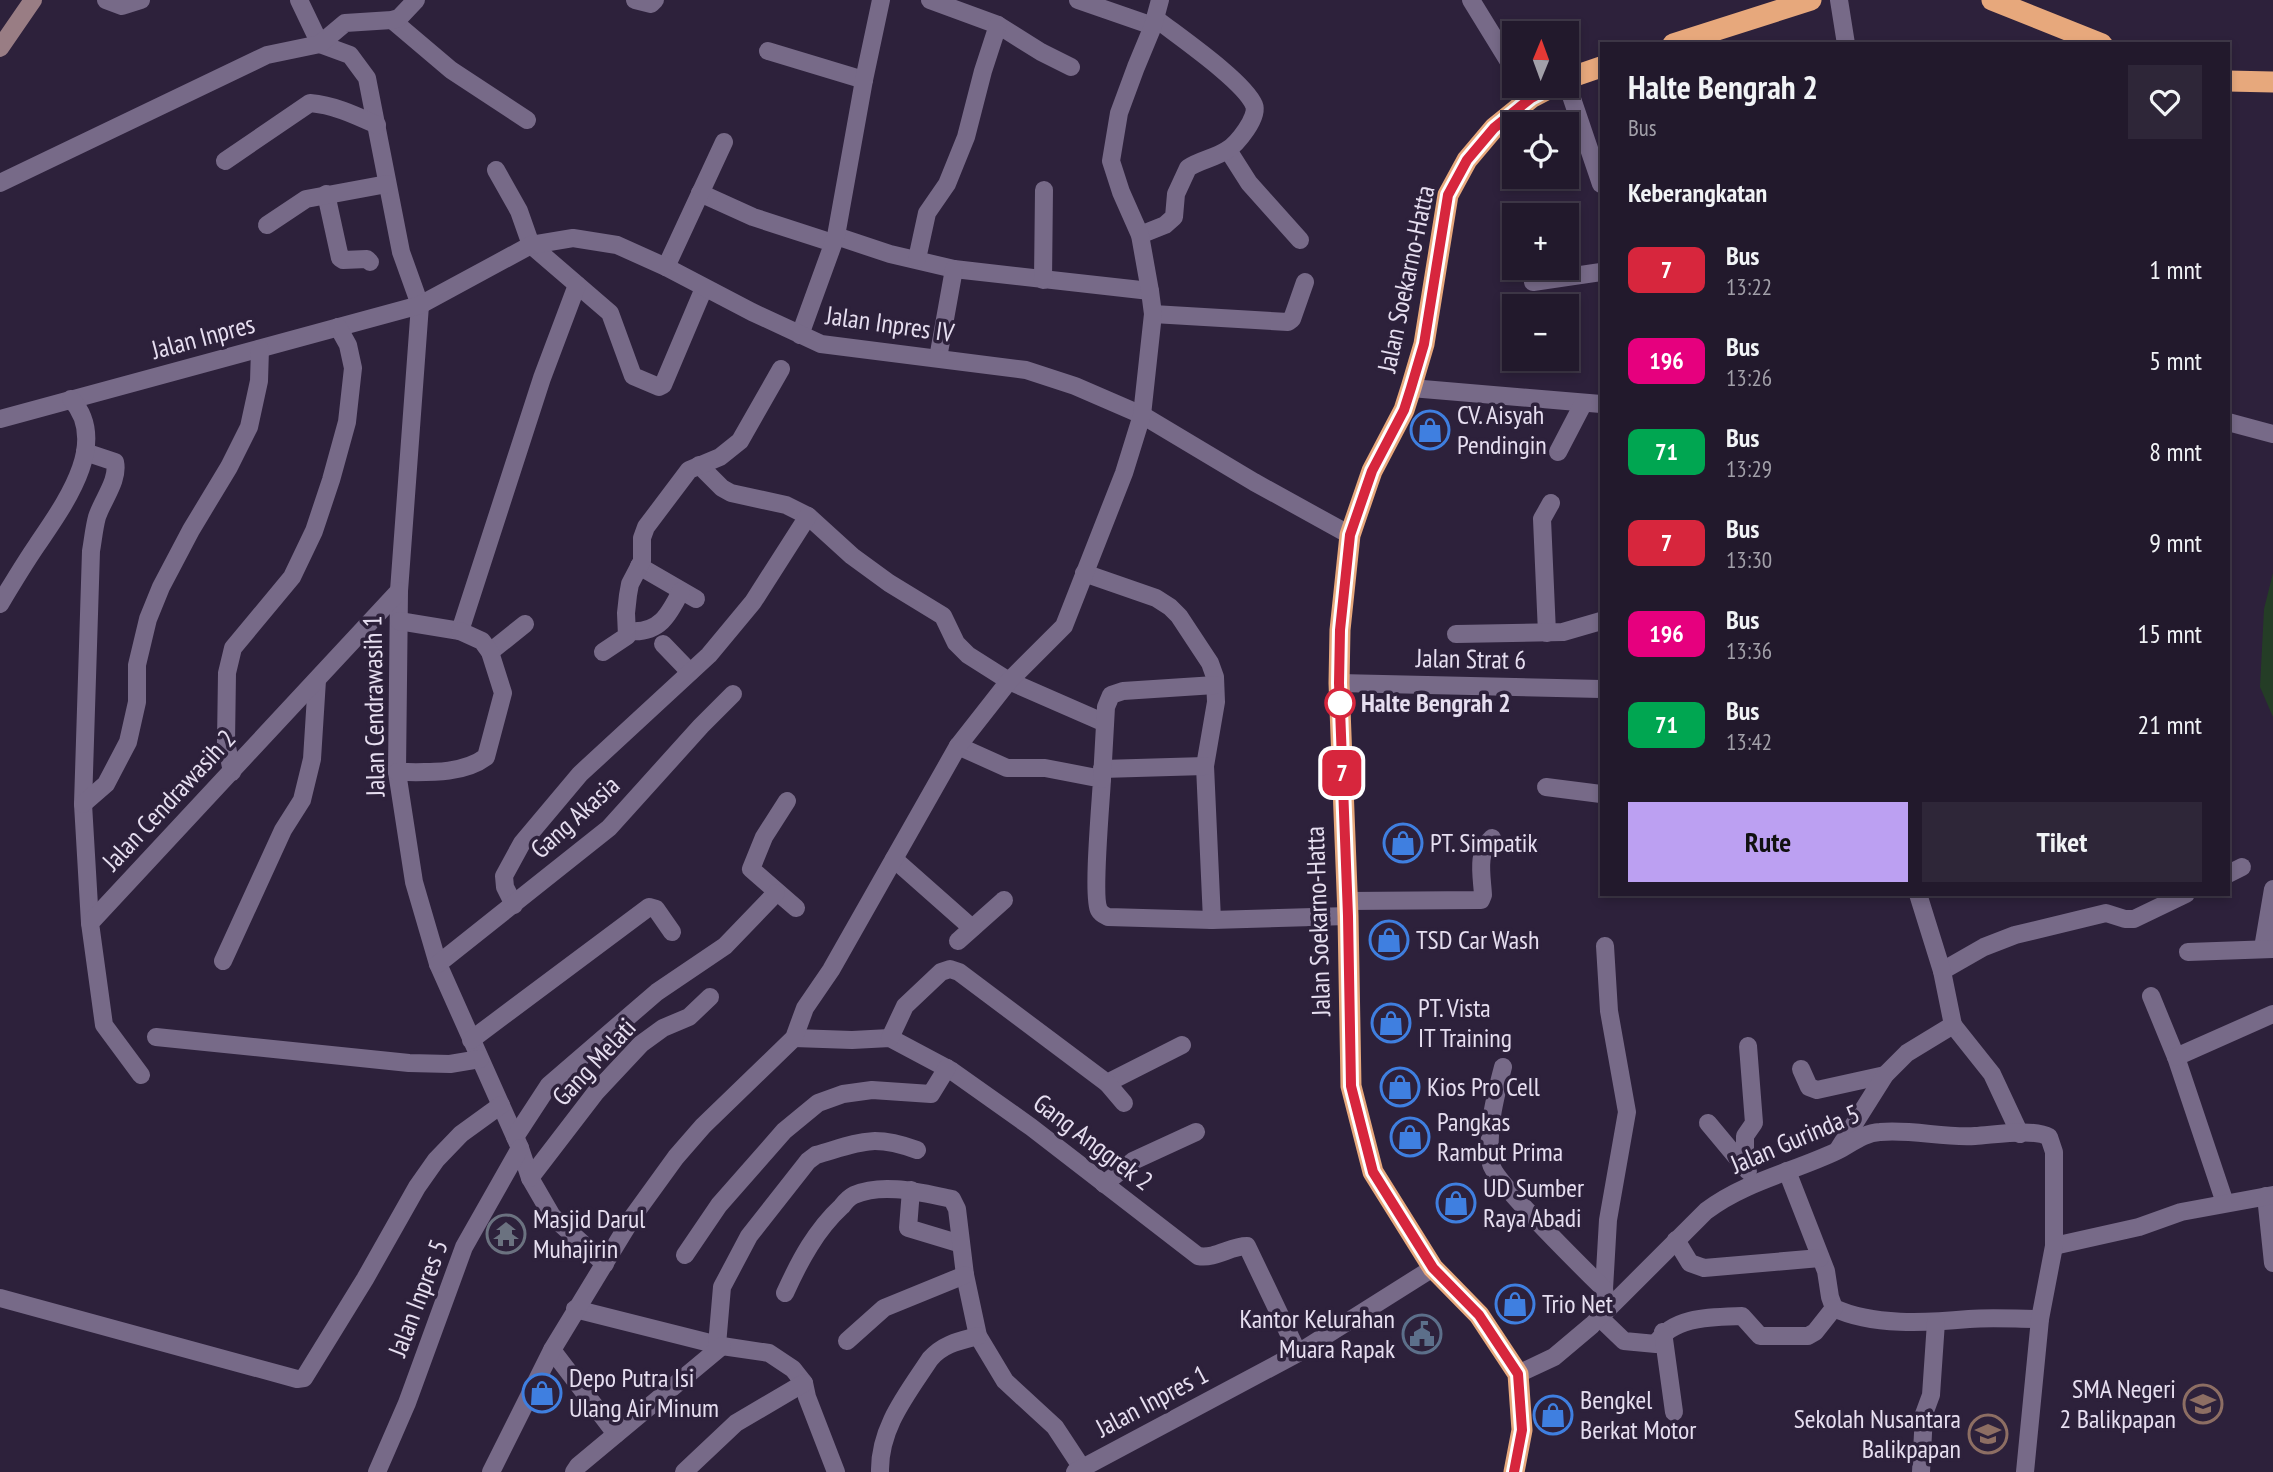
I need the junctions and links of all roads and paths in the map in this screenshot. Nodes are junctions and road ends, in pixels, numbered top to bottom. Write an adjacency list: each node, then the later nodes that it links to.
1 (33, 0): 23 (main road)
2 (106, 0): 3 (street)
3 (141, 0)
4 (299, 0): 22 (street)
5 (415, 0): 16 (street)
6 (635, 0): 7 (street)
7 (654, 0)
8 (881, 0): 29 (street)
9 (930, 0): 18 (street)
10 (1078, 0): 17 (street)
11 (1160, 0): 17 (street)
12 (1471, 0): 24 (street)
13 (1811, 0): 19 (highway)
14 (1839, 0): 20 (street)
15 (1992, 0): 21 (highway)
16 (392, 20): 22 (street); 34 (street)
17 (1154, 22): 37 (street); 47 (street)
18 (998, 25): 26 (street); 51 (street)
19 (1679, 42)
20 (1846, 42)
21 (2097, 42)
22 (320, 44): 35 (street); 41 (street)
23 (0, 48)
24 (1502, 50)
25 (768, 51): 29 (street)
26 (1071, 66)
27 (1600, 67): 28 (highway)
28 (1579, 75)
29 (864, 80): 48 (street)
30 (2230, 81): 31 (highway)
31 (2273, 82)
32 (1522, 98): 69 (highway, Jalan Soekarno-Hatta)
33 (1572, 98): 40 (street)
34 (527, 120)
35 (377, 125): 38 (street); 42 (street)
36 (724, 142): 45 (street)
37 (1228, 150): 47 (street); 49 (street)
38 (225, 161)
39 (496, 170): 50 (street)
40 (1600, 181)
41 (0, 183)
42 (387, 184): 44 (street); 62 (street)
43 (1044, 190): 56 (street)
44 (326, 194): 46 (street); 52 (street)
45 (700, 194): 48 (street); 53 (street)
46 (267, 225)
47 (1140, 235): 61 (street)
48 (835, 239): 51 (street); 65 (street)
49 (1300, 240)
50 (531, 245): 53 (street, Jalan Inpres IV); 59 (street); 62 (street, Jalan Inpres IV)
51 (917, 259): 54 (street)
52 (370, 262)
53 (666, 267): 60 (street, Jalan Inpres IV)
54 (954, 269): 56 (street); 67 (street)
55 (1600, 272): 58 (street)
56 (1043, 280): 61 (street)
57 (1305, 282): 63 (street)
58 (1533, 282)
59 (577, 285): 60 (street); 89 (street)
60 (704, 288): 65 (street, Jalan Inpres IV)
61 (1150, 291): 63 (street)
62 (420, 305): 64 (street, Jalan Inpres); 84 (street, Jalan Cendrawasih 1)
63 (1153, 314): 72 (street)
64 (338, 327): 66 (street, Jalan Inpres); 106 (street)
65 (800, 335): 67 (street, Jalan Inpres IV)
66 (260, 349): 70 (street, Jalan Inpres); 112 (street)
67 (938, 358): 72 (street, Jalan Inpres IV)
68 (781, 369): 78 (street)
69 (1411, 388): 71 (street); 81 (highway, Jalan Soekarno-Hatta)
70 (71, 400): 73 (street, Jalan Inpres); 76 (street)
71 (1592, 404): 77 (street)
72 (1142, 415): 81 (street, Jalan Inpres IV); 83 (street)
73 (0, 419)
74 (2230, 423): 75 (street)
75 (2273, 434)
76 (85, 452): 85 (street); 112 (street)
77 (1558, 452)
78 (699, 466): 80 (street); 82 (street)
79 (1551, 503): 91 (street)
80 (808, 516): 96 (street); 98 (street)
81 (1350, 535): 99 (highway, Jalan Soekarno-Hatta)
82 (639, 566): 90 (street); 90 (street)
83 (1084, 573): 98 (street); 100 (street)
84 (399, 591): 86 (street, Jalan Cendrawasih 1); 97 (street, Jalan Cendrawasih 2)
85 (0, 604)
86 (399, 621): 89 (street); 107 (street, Jalan Cendrawasih 1)
87 (1600, 621): 91 (street)
88 (525, 624): 94 (street)
89 (460, 631): 94 (street)
90 (629, 631): 95 (street)
91 (1547, 632): 92 (street)
92 (1456, 634)
93 (663, 644): 96 (street)
94 (490, 652): 107 (street)
95 (603, 652)
96 (690, 671): 120 (street)
97 (317, 680): 106 (street, Jalan Cendrawasih 2); 131 (street)
98 (1009, 681): 103 (street); 104 (street)
99 (1339, 683): 101 (street, Jalan Strat 6); 122 (highway, Jalan Soekarno-Hatta)
100 (1215, 685): 103 (street); 105 (street)
101 (1600, 689)
102 (733, 694): 120 (street, Gang Akasia)
103 (1105, 723): 108 (street)
104 (958, 746): 108 (street); 114 (street)
105 (1205, 766): 108 (street); 123 (street)
106 (232, 772): 124 (street, Jalan Cendrawasih 2)
107 (397, 772): 132 (street, Jalan Cendrawasih 1)
108 (1102, 774): 123 (street)
109 (1546, 787): 110 (street)
110 (1600, 794)
111 (787, 801): 116 (street)
112 (83, 804): 124 (street)
113 (1492, 838): 122 (street)
114 (894, 859): 125 (street); 139 (street)
115 (2273, 889): 129 (street)
116 (776, 893): 121 (street); 157 (street, Jalan Inpres 5)
117 (1919, 896): 133 (street)
118 (2182, 896): 133 (street)
119 (1004, 900): 125 (street)
120 (514, 905): 132 (street, Gang Akasia)
121 (796, 908)
122 (1348, 908): 123 (street); 175 (highway, Jalan Soekarno-Hatta)
123 (1212, 920)
124 (90, 923): 149 (street)
125 (972, 928): 127 (street)
126 (672, 932): 141 (street)
127 (958, 941)
128 (1605, 946): 177 (street)
129 (2268, 948): 130 (street)
130 (2188, 952)
131 (223, 961)
132 (438, 964): 141 (street, Jalan Cendrawasih 1)
133 (1942, 971): 137 (street)
134 (2151, 996): 144 (street)
135 (710, 997): 162 (street, Gang Melati)
136 (2273, 1014): 144 (street)
137 (1953, 1026): 150 (street); 156 (street)
138 (156, 1037): 145 (street)
139 (794, 1038): 140 (street); 174 (street)
140 (890, 1038): 147 (street, Gang Anggrek 2); 151 (street)
141 (471, 1040): 145 (street, Jalan Cendrawasih 1)
142 (1182, 1045): 151 (street)
143 (1748, 1046): 160 (street)
144 (2176, 1056): 167 (street)
145 (480, 1059): 153 (street, Jalan Cendrawasih 1)
146 (1503, 1067): 177 (street)
147 (947, 1069): 164 (street, Gang Anggrek 2); 171 (street)
148 (1801, 1069): 150 (street)
149 (141, 1075)
150 (1885, 1075): 159 (street)
151 (1107, 1083): 152 (street)
152 (1124, 1103)
153 (501, 1105): 157 (street, Jalan Cendrawasih 1); 179 (street)
154 (1708, 1123): 160 (street)
155 (1196, 1132): 164 (street)
156 (2020, 1133): 159 (street, Jalan Gurinda 5); 170 (street, Jalan Gurinda 5)
157 (518, 1142): 162 (street, Jalan Cendrawasih 1); 196 (street, Jalan Inpres 5)
158 (917, 1150): 188 (street)
159 (1837, 1151): 161 (street, Jalan Gurinda 5)
160 (1745, 1167): 163 (street)
161 (1787, 1171): 163 (street, Jalan Gurinda 5); 172 (street)
162 (530, 1178): 174 (street, Jalan Cendrawasih 1)
163 (1756, 1182): 168 (street, Jalan Gurinda 5)
164 (1104, 1184): 190 (street, Gang Anggrek 2)
165 (911, 1190): 169 (street); 169 (street); 178 (street)
166 (2270, 1195): 167 (street); 173 (street)
167 (2225, 1203): 170 (street)
168 (1676, 1240): 172 (street); 182 (street, Jalan Gurinda 5)
169 (961, 1244): 176 (street)
170 (2054, 1246): 183 (street, Jalan Gurinda 5)
171 (685, 1255)
172 (1820, 1258): 180 (street)
173 (2273, 1263)
174 (605, 1264): 181 (street)
175 (1433, 1268): 190 (street, Jalan Inpres 1); 191 (highway, Jalan Soekarno-Hatta)
176 (965, 1275): 186 (street); 187 (street)
177 (1604, 1289): 182 (street)
178 (785, 1293)
179 (0, 1298)
180 (1834, 1308): 184 (street); 185 (street)
181 (575, 1309): 188 (street); 189 (street)
182 (1603, 1312): 185 (street); 191 (street, Jalan Gurinda 5)
183 (2040, 1318): 184 (street); 204 (street, Jalan Gurinda 5)
184 (1936, 1322): 203 (street)
185 (1663, 1332): 193 (street)
186 (978, 1336): 195 (street); 201 (street)
187 (848, 1341)
188 (720, 1345): 192 (street); 194 (street)
189 (552, 1350): 194 (street); 197 (street)
190 (1298, 1353): 195 (street, Jalan Inpres 1)
191 (1518, 1374): 202 (highway, Jalan Soekarno-Hatta)
192 (804, 1383): 199 (street); 200 (street)
193 (1674, 1412)
194 (617, 1434): 198 (street)
195 (1079, 1470)
196 (377, 1472)
197 (491, 1472)
198 (575, 1472)
199 (684, 1472)
200 (836, 1472)
201 (880, 1472)
202 (1514, 1472)
203 (1921, 1472)
204 (2025, 1472)

